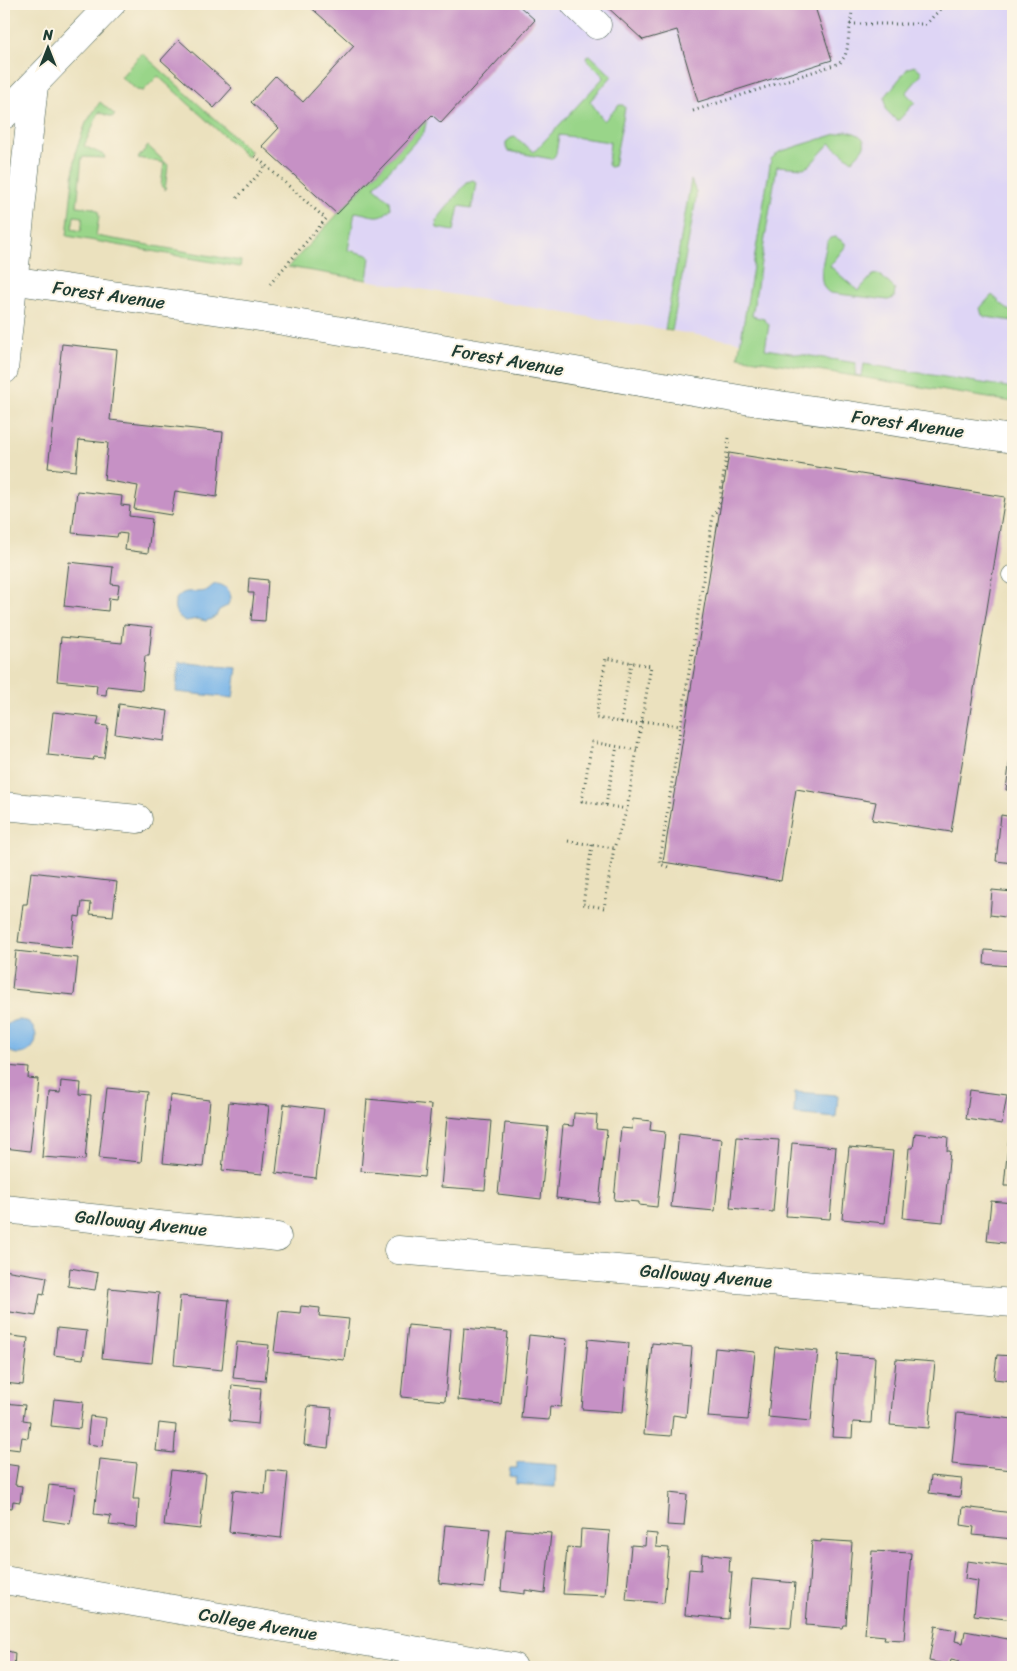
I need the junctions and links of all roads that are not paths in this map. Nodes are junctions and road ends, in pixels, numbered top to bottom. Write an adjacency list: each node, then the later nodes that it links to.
1 (111, 4): 4 (street)
2 (575, 4): 3 (street)
3 (597, 24)
4 (34, 84): 5 (street); 6 (street)
5 (4, 115)
6 (9, 280): 7 (street); 8 (street, Forest Avenue)
7 (4, 370)
8 (1013, 439)
9 (4, 806): 10 (street)
10 (138, 818)
11 (4, 1209): 12 (street, Galloway Avenue)
12 (278, 1237)
13 (398, 1250): 14 (street, Galloway Avenue)
14 (1013, 1303)
15 (4, 1580): 16 (street, College Avenue)
16 (513, 1667)

